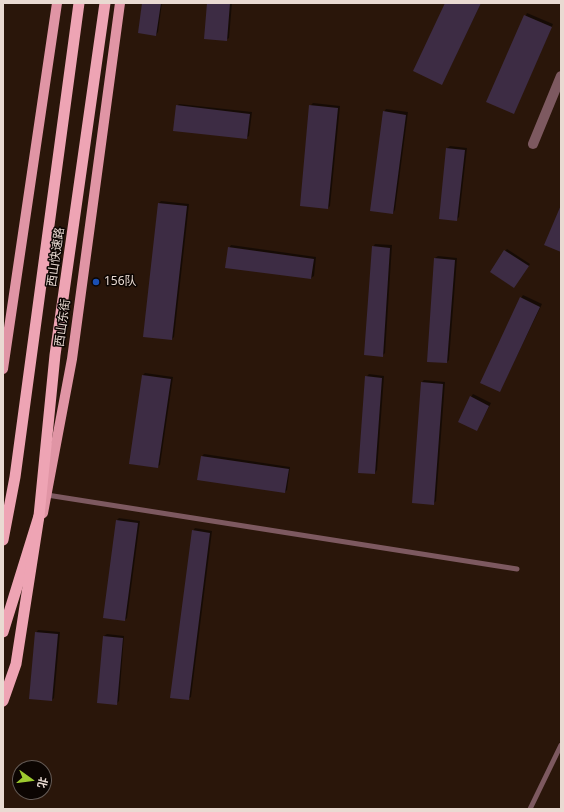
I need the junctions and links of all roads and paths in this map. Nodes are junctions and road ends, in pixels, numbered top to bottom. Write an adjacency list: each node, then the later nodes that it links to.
1 (58, 3): 7 (main road)
2 (79, 3): 8 (highway, 西山快速路)
3 (105, 3): 11 (highway, 西山快速路)
4 (120, 3): 9 (main road, 西山东街)
5 (561, 76): 6 (street)
6 (533, 144)
7 (3, 369)
8 (15, 477): 10 (highway); 12 (highway)
9 (47, 495): 13 (lane); 15 (main road, 西山东街)
10 (3, 514)
11 (39, 516): 14 (highway, bridge); 16 (highway, bridge)
12 (3, 540)
13 (517, 569)
14 (3, 632)
15 (3, 641)
16 (3, 701)
17 (561, 745): 18 (lane)
18 (530, 809)

